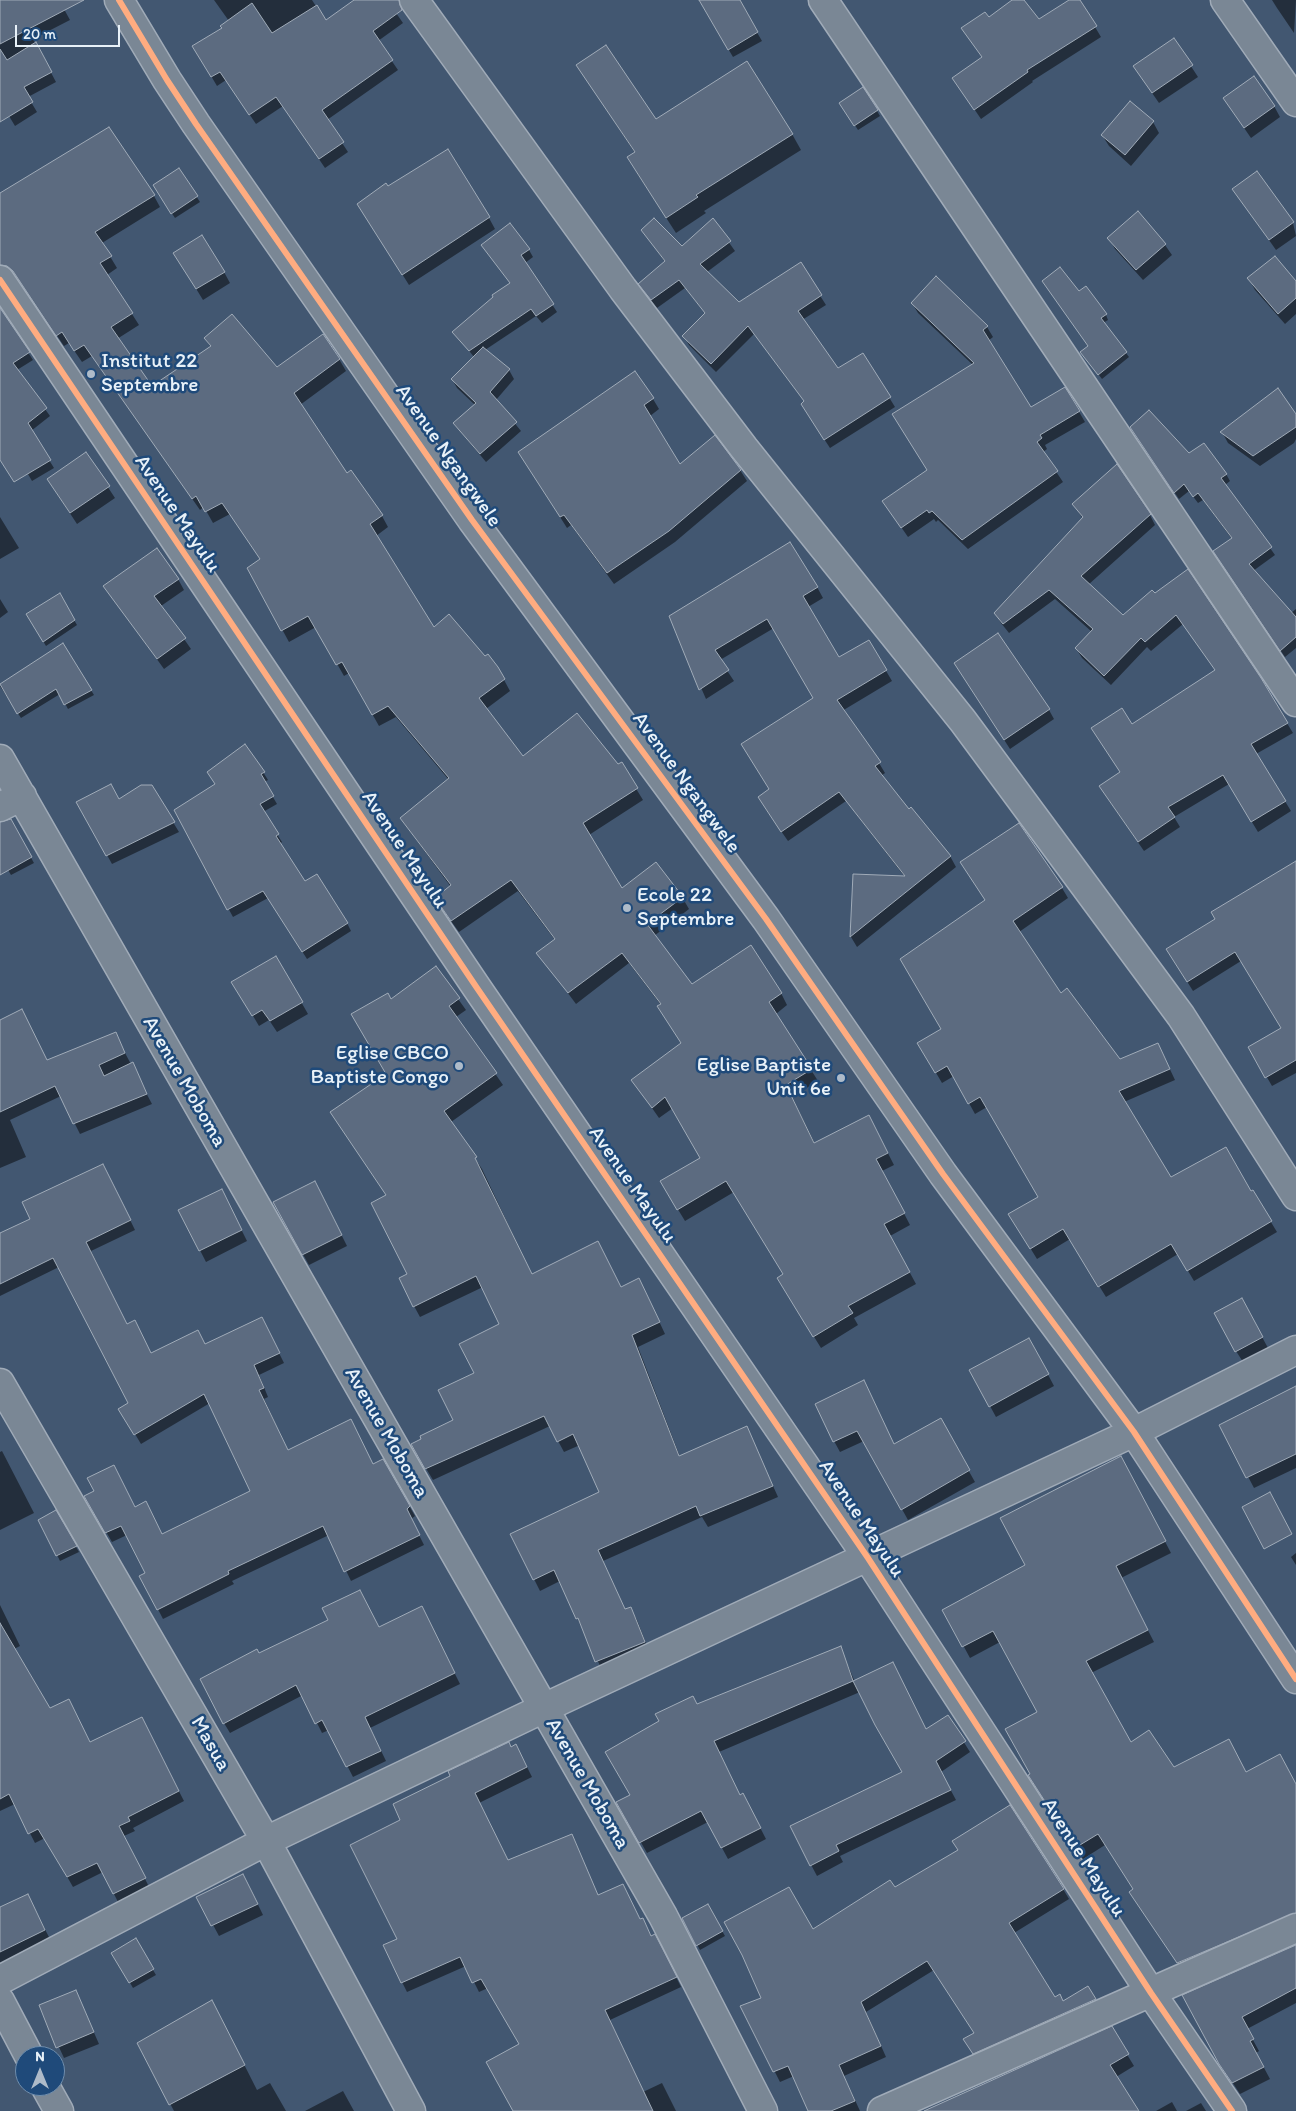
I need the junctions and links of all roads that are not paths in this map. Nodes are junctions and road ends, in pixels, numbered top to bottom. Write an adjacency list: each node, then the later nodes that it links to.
1 (119, 0): 13 (street, Avenue Ngangwele)
2 (414, 0): 10 (street)
3 (824, 0): 7 (street)
4 (1224, 0): 5 (street)
5 (1296, 102)
6 (0, 280): 14 (street, Avenue Mayulu)
7 (1296, 702)
8 (0, 759): 9 (street, Avenue Moboma)
9 (11, 802): 16 (street, Avenue Moboma)
10 (1296, 1196)
11 (1296, 1350): 13 (street)
12 (0, 1383): 17 (street, Masua)
13 (1134, 1432): 14 (street); 15 (street, Avenue Ngangwele)
14 (868, 1558): 16 (street); 20 (street, Avenue Mayulu)
15 (1296, 1679)
16 (544, 1708): 17 (street); 26 (street, Avenue Moboma)
17 (266, 1841): 19 (street); 25 (street, Masua)
18 (1296, 1928): 20 (street)
19 (0, 1980)
20 (1151, 1993): 27 (street); 28 (street, Avenue Mayulu)
21 (0, 2001): 22 (street)
22 (24, 2046)
23 (51, 2096): 24 (street)
24 (59, 2111)
25 (411, 2111)
26 (763, 2111)
27 (882, 2111)
28 (1232, 2111)

